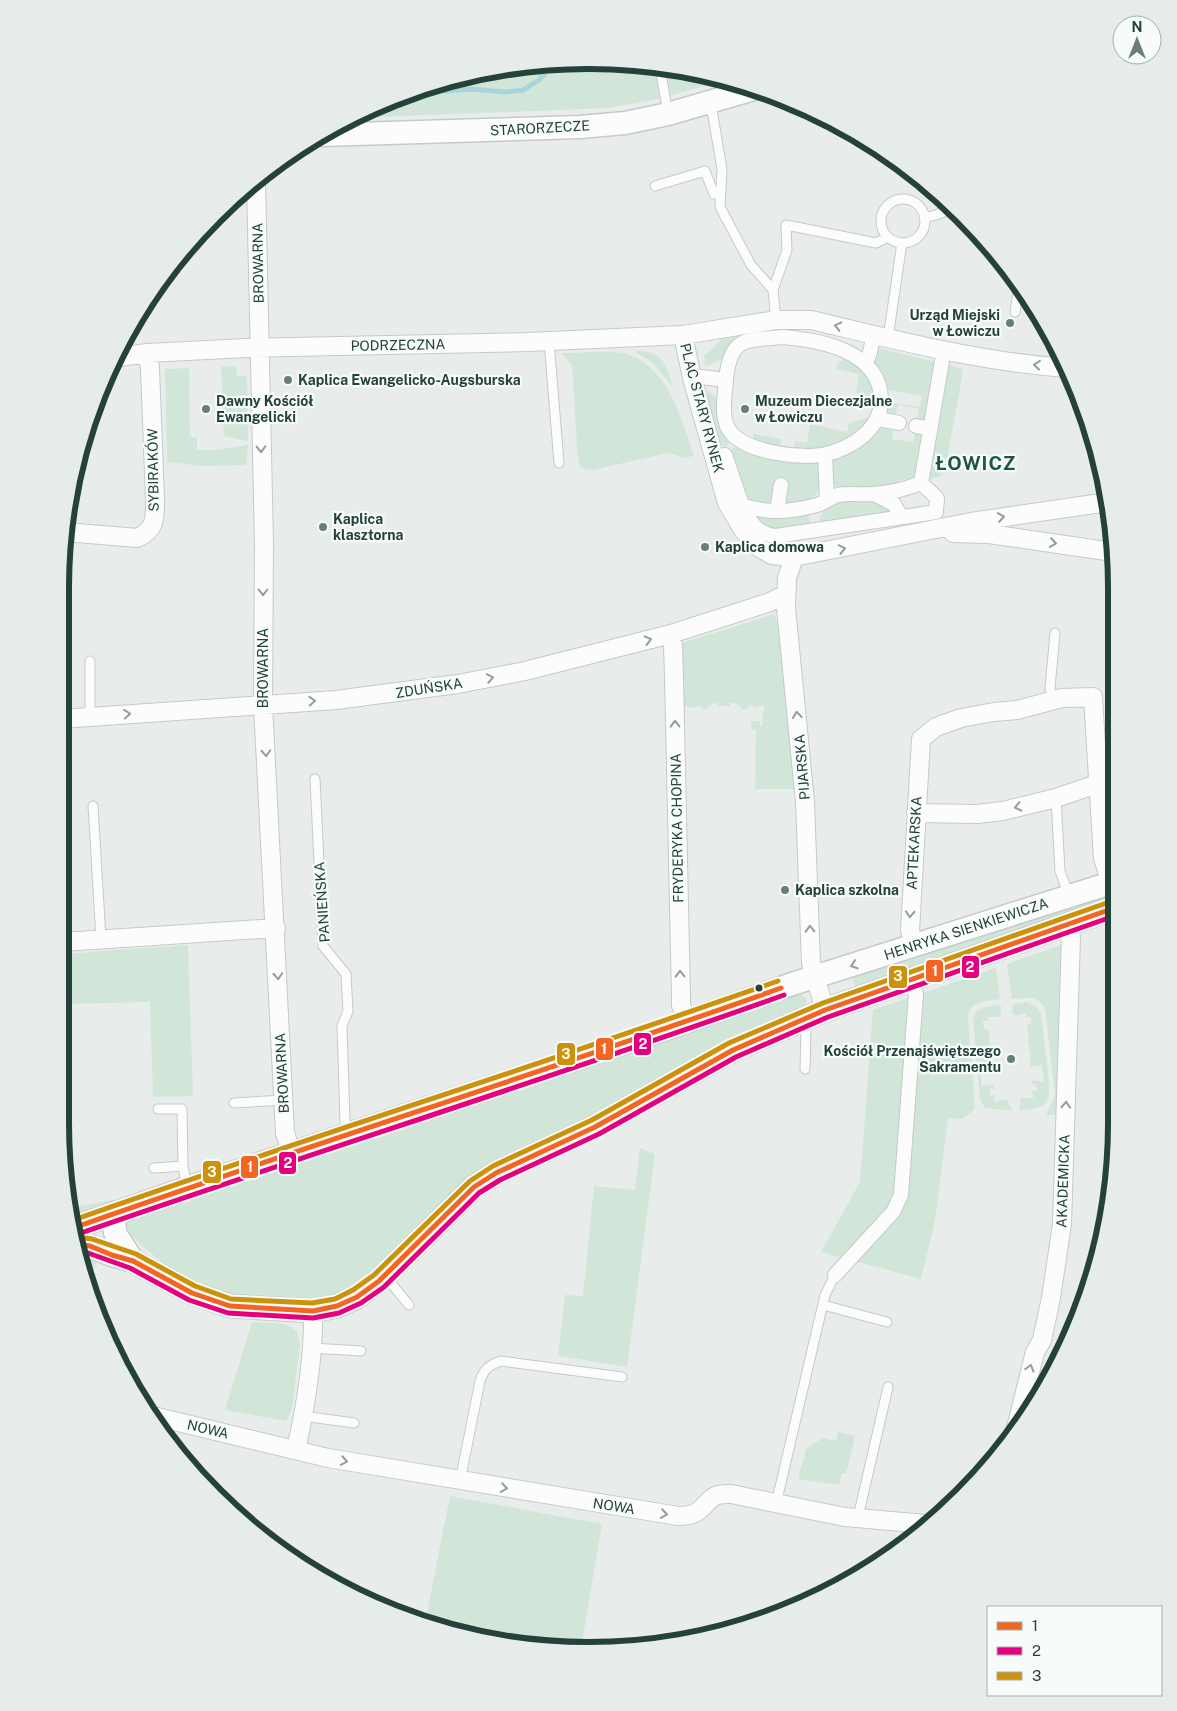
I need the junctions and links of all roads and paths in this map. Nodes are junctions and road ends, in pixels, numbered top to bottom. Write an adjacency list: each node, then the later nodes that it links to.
1 (661, 74): 4 (lane)
2 (743, 92): 3 (street, STARORZECZE)
3 (709, 102): 4 (street, STARORZECZE); 8 (lane)
4 (668, 114): 5 (street, STARORZECZE)
5 (335, 135)
6 (655, 186): 8 (lane)
7 (256, 189): 21 (street, BROWARNA)
8 (721, 195): 13 (lane)
9 (945, 211): 10 (lane)
10 (924, 218): 11 (lane); 12 (lane)
11 (888, 236): 12 (lane); 13 (lane)
12 (902, 243): 18 (lane)
13 (774, 290): 16 (lane)
14 (1017, 295): 15 (lane)
15 (1015, 312)
16 (781, 324): 17 (street, PLAC STARY RYNEK); 18 (street, PLAC STARY RYNEK, one-way to 16); 19 (street)
17 (683, 335): 20 (street, PODRZECZNA); 36 (street, PLAC STARY RYNEK)
18 (881, 336): 25 (street); 26 (street, PLAC STARY RYNEK, one-way to 18)
19 (772, 338): 25 (street); 28 (street)
20 (549, 341): 21 (street, PODRZECZNA); 37 (lane)
21 (260, 348): 22 (street, PODRZECZNA); 57 (street, BROWARNA, one-way to 57)
22 (148, 353): 23 (street, PODRZECZNA); 48 (street, SYBIRAKÓW)
23 (123, 357)
24 (942, 361): 33 (street)
25 (865, 363): 29 (street)
26 (1059, 367)
27 (701, 377): 28 (street)
28 (726, 380): 34 (street)
29 (878, 419): 30 (street); 35 (street)
30 (899, 423)
31 (916, 426): 33 (street)
32 (746, 428): 34 (street)
33 (930, 429): 38 (street)
34 (737, 440): 35 (street); 36 (street)
35 (825, 455): 41 (street)
36 (720, 458): 43 (street); 51 (street, PLAC STARY RYNEK)
37 (559, 464)
38 (921, 483): 40 (street); 46 (street)
39 (781, 486): 45 (street)
40 (874, 494): 41 (street); 46 (street)
41 (827, 500): 44 (street)
42 (1101, 503): 49 (street, PLAC STARY RYNEK, one-way to 42)
43 (742, 505): 45 (street); 47 (street)
44 (813, 506): 45 (street); 47 (street)
45 (777, 512)
46 (901, 517): 47 (street)
47 (814, 530)
48 (72, 533)
49 (917, 534): 50 (street, PLAC STARY RYNEK, one-way to 50); 51 (street, PLAC STARY RYNEK, one-way to 49)
50 (1107, 551)
51 (794, 557): 52 (street, PIJARSKA)
52 (786, 594): 54 (street, ZDUŃSKA); 74 (street, PIJARSKA, one-way to 52)
53 (1056, 633): 56 (lane)
54 (671, 634): 57 (street, ZDUŃSKA, one-way to 54); 78 (street, FRYDERYKA CHOPINA, one-way to 54)
55 (90, 661): 58 (lane)
56 (1052, 700): 61 (street); 64 (street, APTEKARSKA)
57 (263, 705): 58 (street, ZDUŃSKA, one-way to 57); 70 (street, BROWARNA, one-way to 70)
58 (90, 716): 59 (street, ZDUŃSKA)
59 (69, 718)
60 (315, 779): 83 (lane, PANIEŃSKA)
61 (1099, 785): 62 (street); 65 (street)
62 (1056, 798): 64 (street, one-way to 64); 67 (lane)
63 (92, 806): 71 (lane)
64 (916, 813): 73 (street, APTEKARSKA, one-way to 73)
65 (1108, 868)
66 (1108, 884): 67 (street, HENRYKA SIENKIEWICZA)
67 (1069, 896): 73 (street, HENRYKA SIENKIEWICZA)
68 (1108, 910): 69 (street, HENRYKA SIENKIEWICZA)
69 (1067, 924): 75 (street, HENRYKA SIENKIEWICZA); 102 (street, AKADEMICKA, one-way to 69)
70 (276, 928): 71 (street); 80 (street, BROWARNA, one-way to 80)
71 (101, 939): 72 (street)
72 (69, 942)
73 (915, 946): 74 (street, HENRYKA SIENKIEWICZA, one-way to 74)
74 (815, 977): 76 (street); 78 (street, HENRYKA SIENKIEWICZA)
75 (912, 980): 76 (street, HENRYKA SIENKIEWICZA); 92 (street)
76 (826, 1010): 77 (street, HENRYKA SIENKIEWICZA)
77 (802, 1020): 79 (lane); 93 (street, HENRYKA SIENKIEWICZA)
78 (686, 1021): 83 (street, HENRYKA SIENKIEWICZA)
79 (805, 1069)
80 (283, 1100): 81 (lane); 84 (street, BROWARNA)
81 (234, 1103)
82 (158, 1109): 85 (lane)
83 (350, 1135): 84 (street, HENRYKA SIENKIEWICZA)
84 (292, 1154): 87 (street, HENRYKA SIENKIEWICZA)
85 (183, 1166): 86 (lane); 87 (lane)
86 (154, 1168)
87 (187, 1188): 88 (street, HENRYKA SIENKIEWICZA)
88 (114, 1213): 89 (street, HENRYKA SIENKIEWICZA); 91 (street)
89 (79, 1226)
90 (83, 1245): 91 (street, HENRYKA SIENKIEWICZA)
91 (133, 1261): 96 (street, HENRYKA SIENKIEWICZA)
92 (835, 1275): 95 (lane)
93 (385, 1276): 94 (lane); 96 (street, HENRYKA SIENKIEWICZA)
94 (409, 1305)
95 (823, 1305): 97 (lane); 108 (lane)
96 (313, 1311): 98 (street)
97 (888, 1322)
98 (312, 1348): 99 (lane); 103 (street)
99 (361, 1351)
100 (622, 1377): 107 (lane)
101 (888, 1387): 109 (lane)
102 (1020, 1413)
103 (303, 1416): 105 (lane); 106 (street)
104 (161, 1418): 106 (street, NOWA)
105 (354, 1423)
106 (296, 1450): 107 (street, NOWA, one-way to 107)
107 (460, 1481): 108 (street, NOWA, one-way to 108)
108 (776, 1504): 109 (street, NOWA)
109 (858, 1517): 110 (street, NOWA)
110 (919, 1523)

